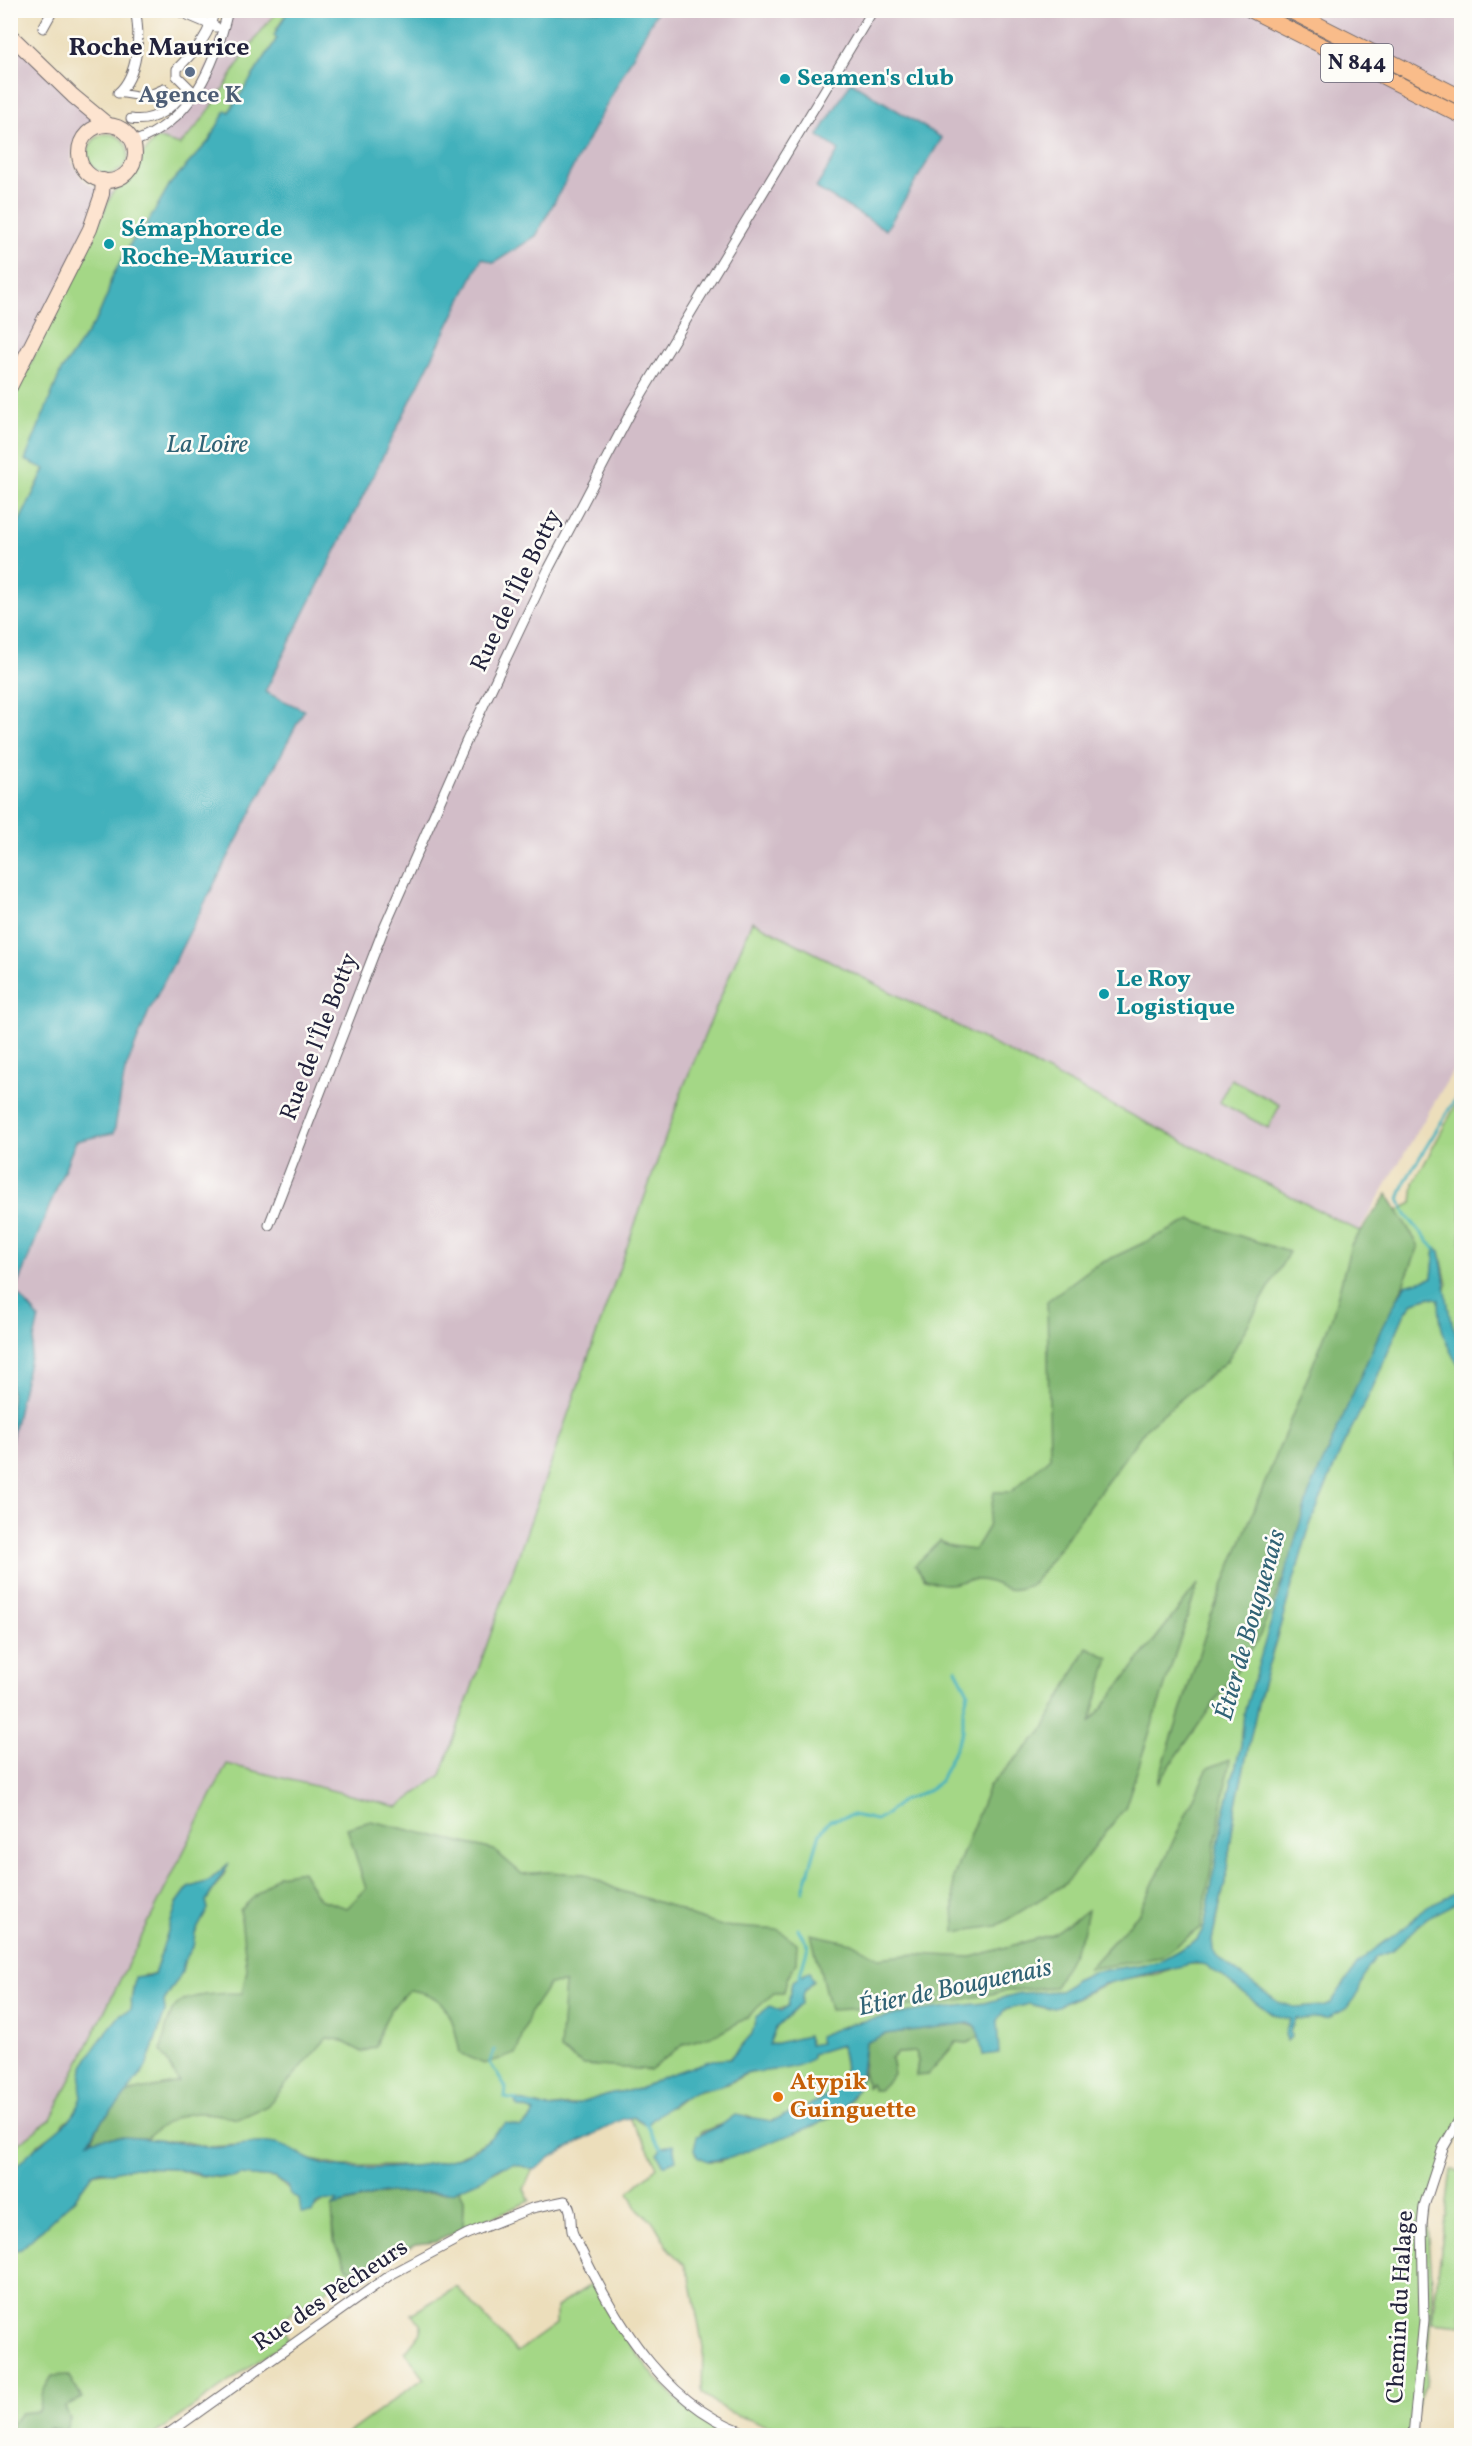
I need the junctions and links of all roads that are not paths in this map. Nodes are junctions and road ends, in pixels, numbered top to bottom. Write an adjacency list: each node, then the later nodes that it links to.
1 (53, 10): 10 (street)
2 (135, 10): 14 (street)
3 (176, 10): 9 (street)
4 (214, 10): 9 (street)
5 (228, 10): 11 (street)
6 (873, 10): 25 (street, Rue de l'Île Botty)
7 (1251, 10): 18 (highway, N 844)
8 (1288, 10): 16 (highway, N 844)
9 (212, 25): 11 (street); 13 (street)
10 (43, 28)
11 (224, 30): 13 (street)
12 (10, 35): 15 (main road)
13 (192, 92): 17 (street); 22 (street)
14 (118, 93): 17 (street)
15 (73, 96): 20 (main road); 21 (main road)
16 (1461, 98)
17 (174, 105): 19 (street)
18 (1461, 116)
19 (131, 119)
20 (108, 125): 21 (main road); 22 (main road)
21 (86, 135): 23 (main road)
22 (133, 142): 23 (main road)
23 (103, 180): 24 (main road)
24 (10, 387)
25 (269, 1225)
26 (1461, 2115): 29 (street, Chemin du Halage)
27 (165, 2436): 28 (street, Rue des Pêcheurs)
28 (757, 2436)
29 (1413, 2436)

